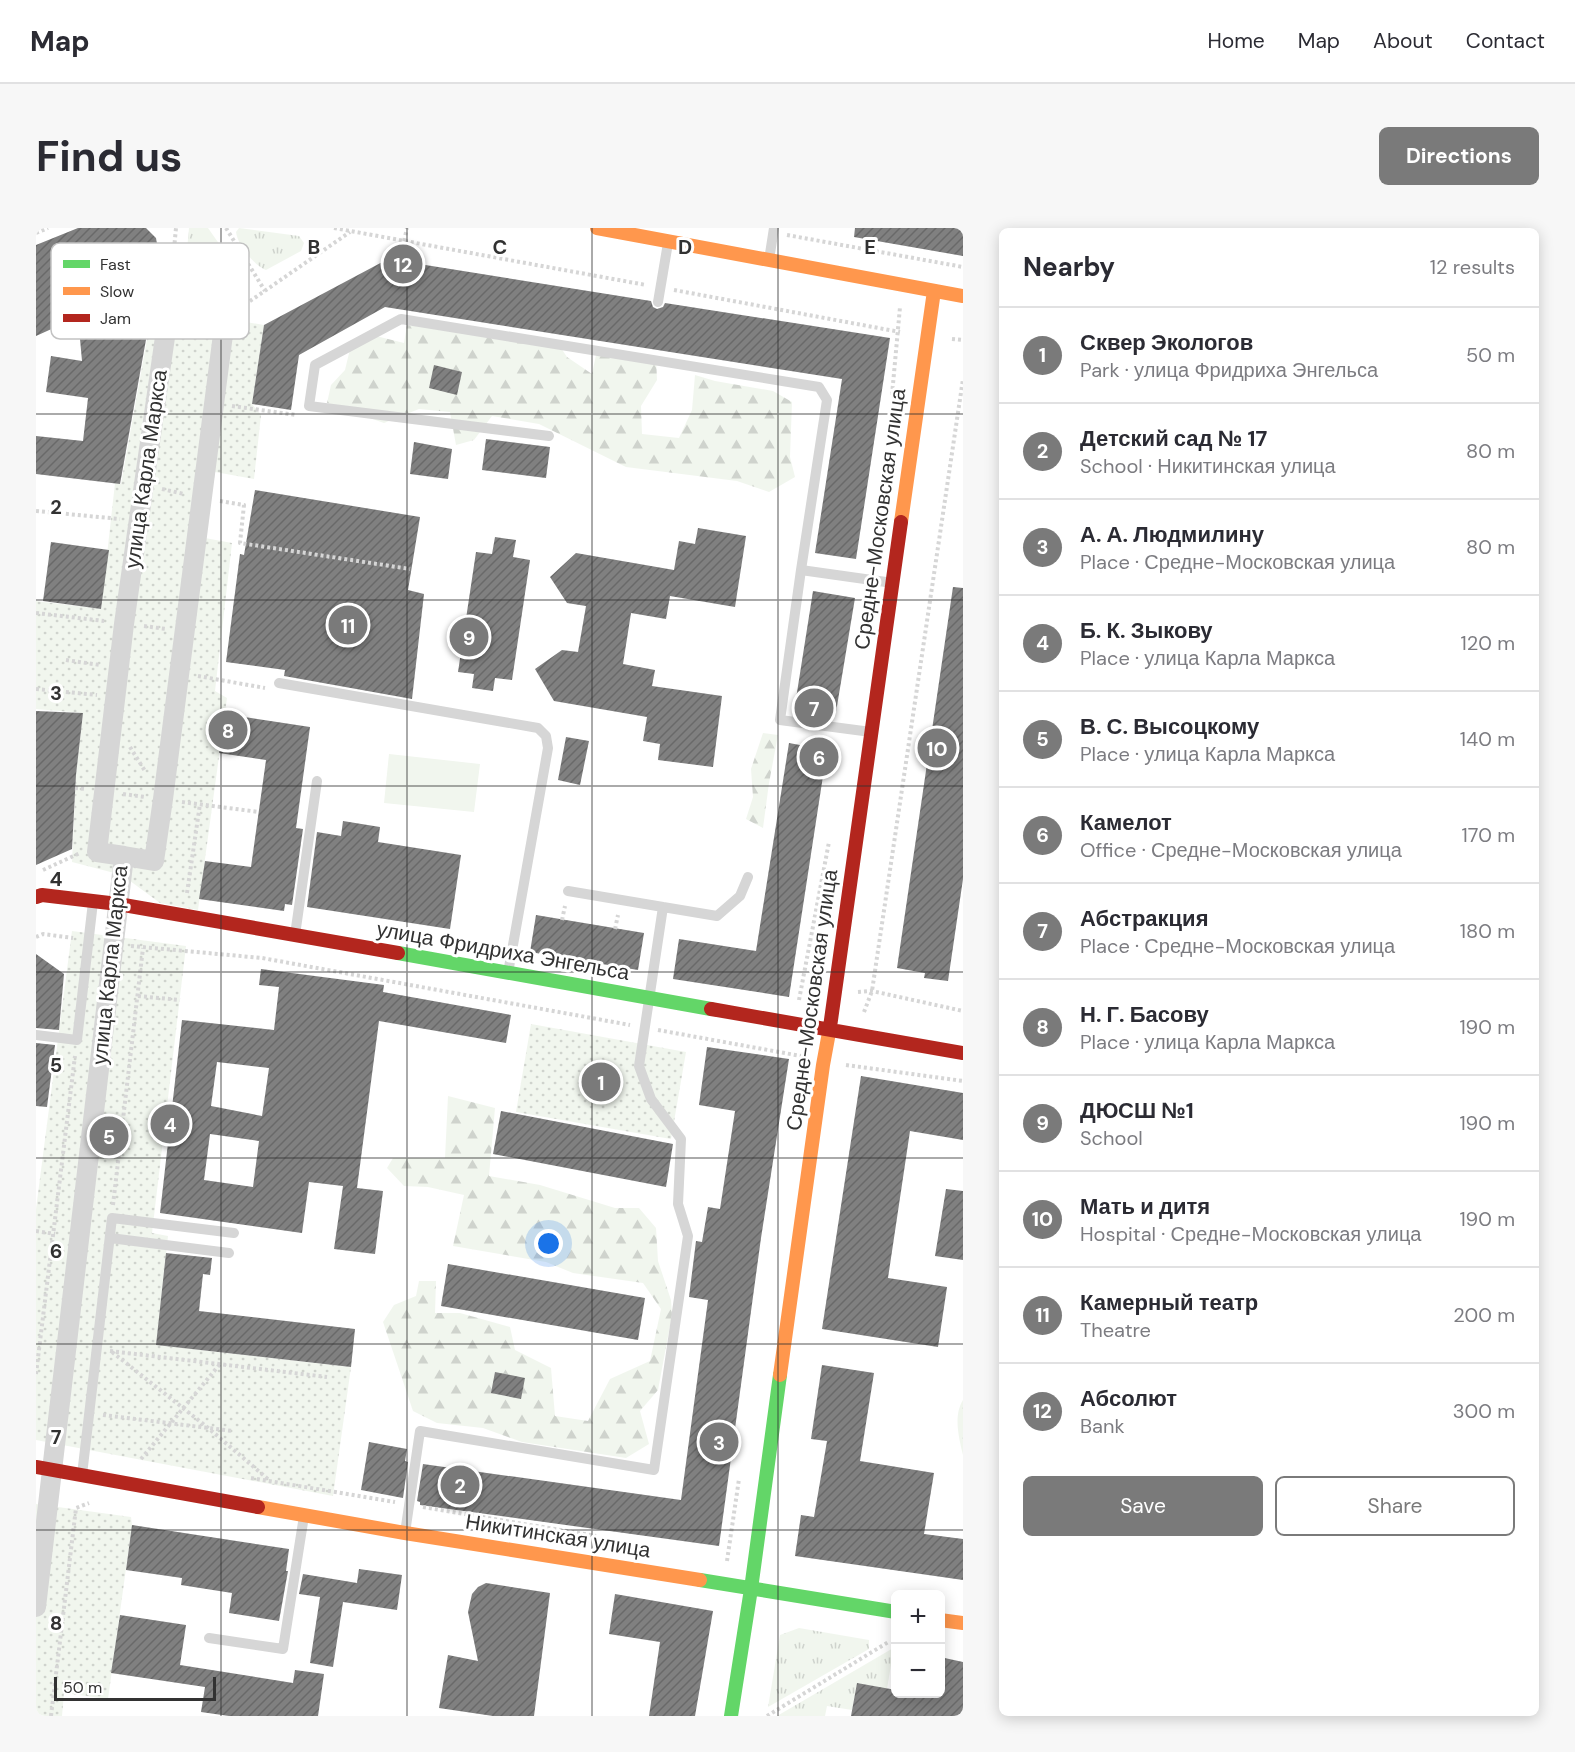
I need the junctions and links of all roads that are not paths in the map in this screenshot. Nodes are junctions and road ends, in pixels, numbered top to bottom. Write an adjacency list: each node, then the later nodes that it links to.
1 (597, 228): 3 (street)
2 (773, 230): 4 (lane)
3 (668, 242): 4 (street); 7 (lane)
4 (769, 261): 5 (street)
5 (934, 291): 6 (street); 12 (street, Средне-Московская улица)
6 (963, 296)
7 (658, 302)
8 (165, 339): 16 (street, улица Карла Маркса)
9 (222, 339): 16 (street)
10 (549, 436): 11 (lane)
11 (801, 570): 12 (lane); 14 (lane)
12 (893, 583): 14 (street, Средне-Московская улица)
13 (275, 686): 24 (lane)
14 (872, 732): 26 (street, Средне-Московская улица)
15 (317, 781): 23 (lane)
16 (124, 856): 21 (street, улица Карла Маркса)
17 (748, 877): 22 (lane)
18 (568, 891): 22 (lane)
19 (36, 897): 20 (street, улица Фридриха Энгельса)
20 (93, 901): 21 (street, улица Фридриха Энгельса); 27 (lane)
21 (118, 904): 23 (street, улица Фридриха Энгельса); 32 (street, улица Карла Маркса)
22 (663, 907): 25 (lane)
23 (295, 935): 24 (street, улица Фридриха Энгельса)
24 (508, 974): 25 (street, улица Фридриха Энгельса)
25 (648, 998): 26 (street, улица Фридриха Энгельса); 35 (lane)
26 (830, 1029): 28 (street, улица Фридриха Энгельса); 36 (street, Средне-Московская улица)
27 (36, 1035)
28 (963, 1053)
29 (234, 1233): 30 (lane)
30 (110, 1238): 31 (lane); 33 (lane)
31 (230, 1253)
32 (44, 1469): 33 (street, Никитинская улица); 37 (street, улица Карла Маркса)
33 (82, 1476): 34 (street, Никитинская улица)
34 (304, 1515): 35 (street, Никитинская улица); 41 (lane)
35 (405, 1533): 36 (street, Никитинская улица)
36 (751, 1589): 38 (street, Никитинская улица); 42 (street, Средне-Московская улица)
37 (36, 1607)
38 (891, 1611)
39 (945, 1621): 40 (street)
40 (963, 1623)
41 (210, 1638)
42 (731, 1716)

